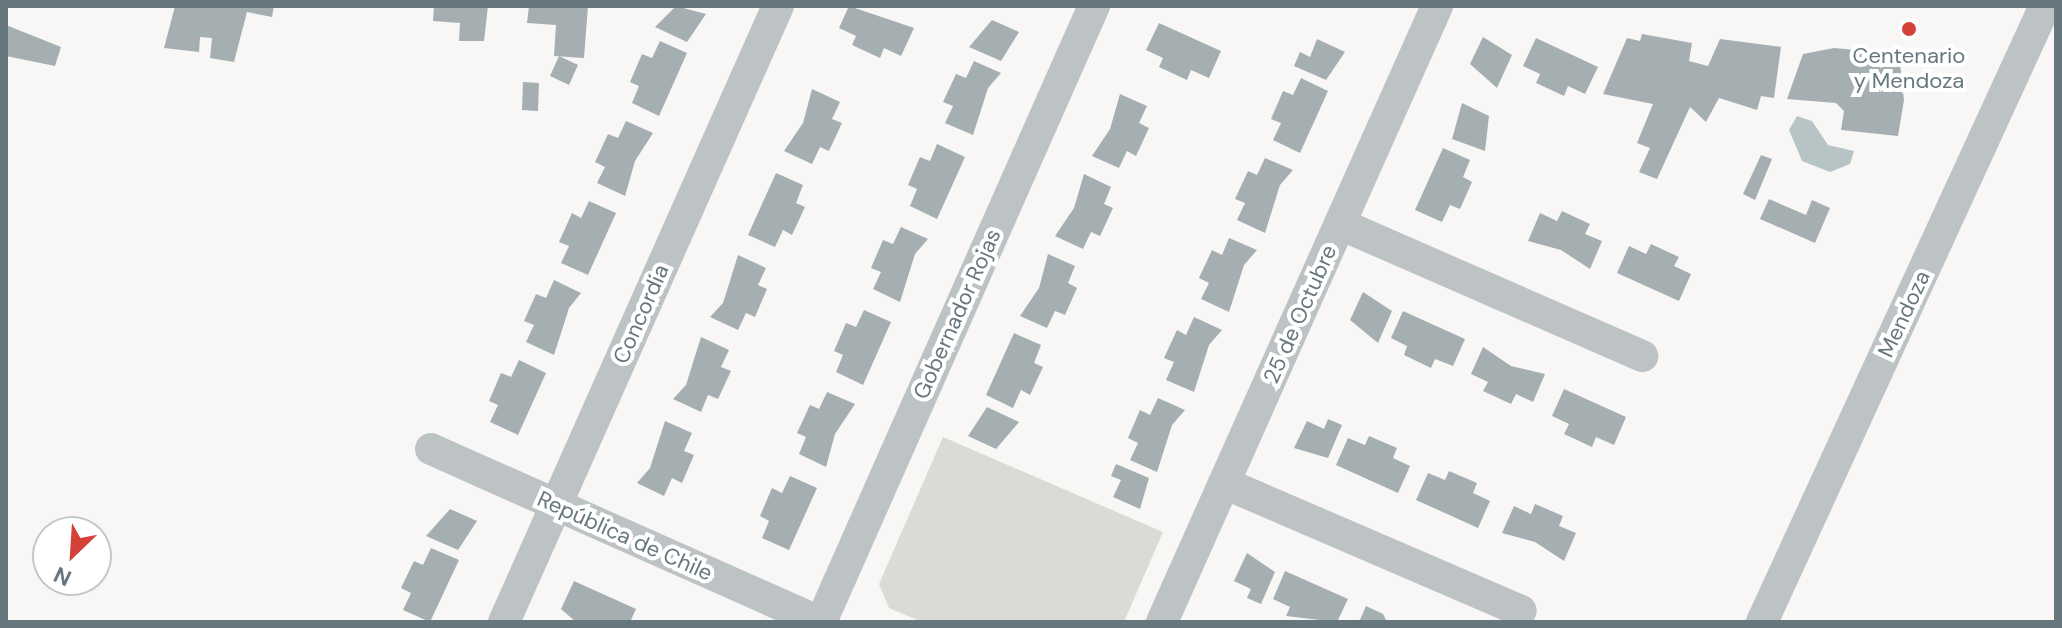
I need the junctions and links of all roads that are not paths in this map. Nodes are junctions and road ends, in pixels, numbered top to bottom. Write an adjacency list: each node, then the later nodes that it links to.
1 (778, 6): 9 (street, Concordia)
2 (1094, 6): 12 (street, Gobernador Rojas)
3 (1437, 6): 5 (street, 25 de Octubre)
4 (2045, 6): 14 (street, Mendoza)
5 (1340, 224): 6 (street); 8 (street, 25 de Octubre)
6 (1642, 356)
7 (431, 449): 9 (street, República de Chile)
8 (1224, 483): 10 (street); 13 (street, 25 de Octubre)
9 (556, 505): 11 (street, Concordia); 12 (street, República de Chile)
10 (1521, 611)
11 (504, 622)
12 (820, 622)
13 (1162, 622)
14 (1762, 622)

